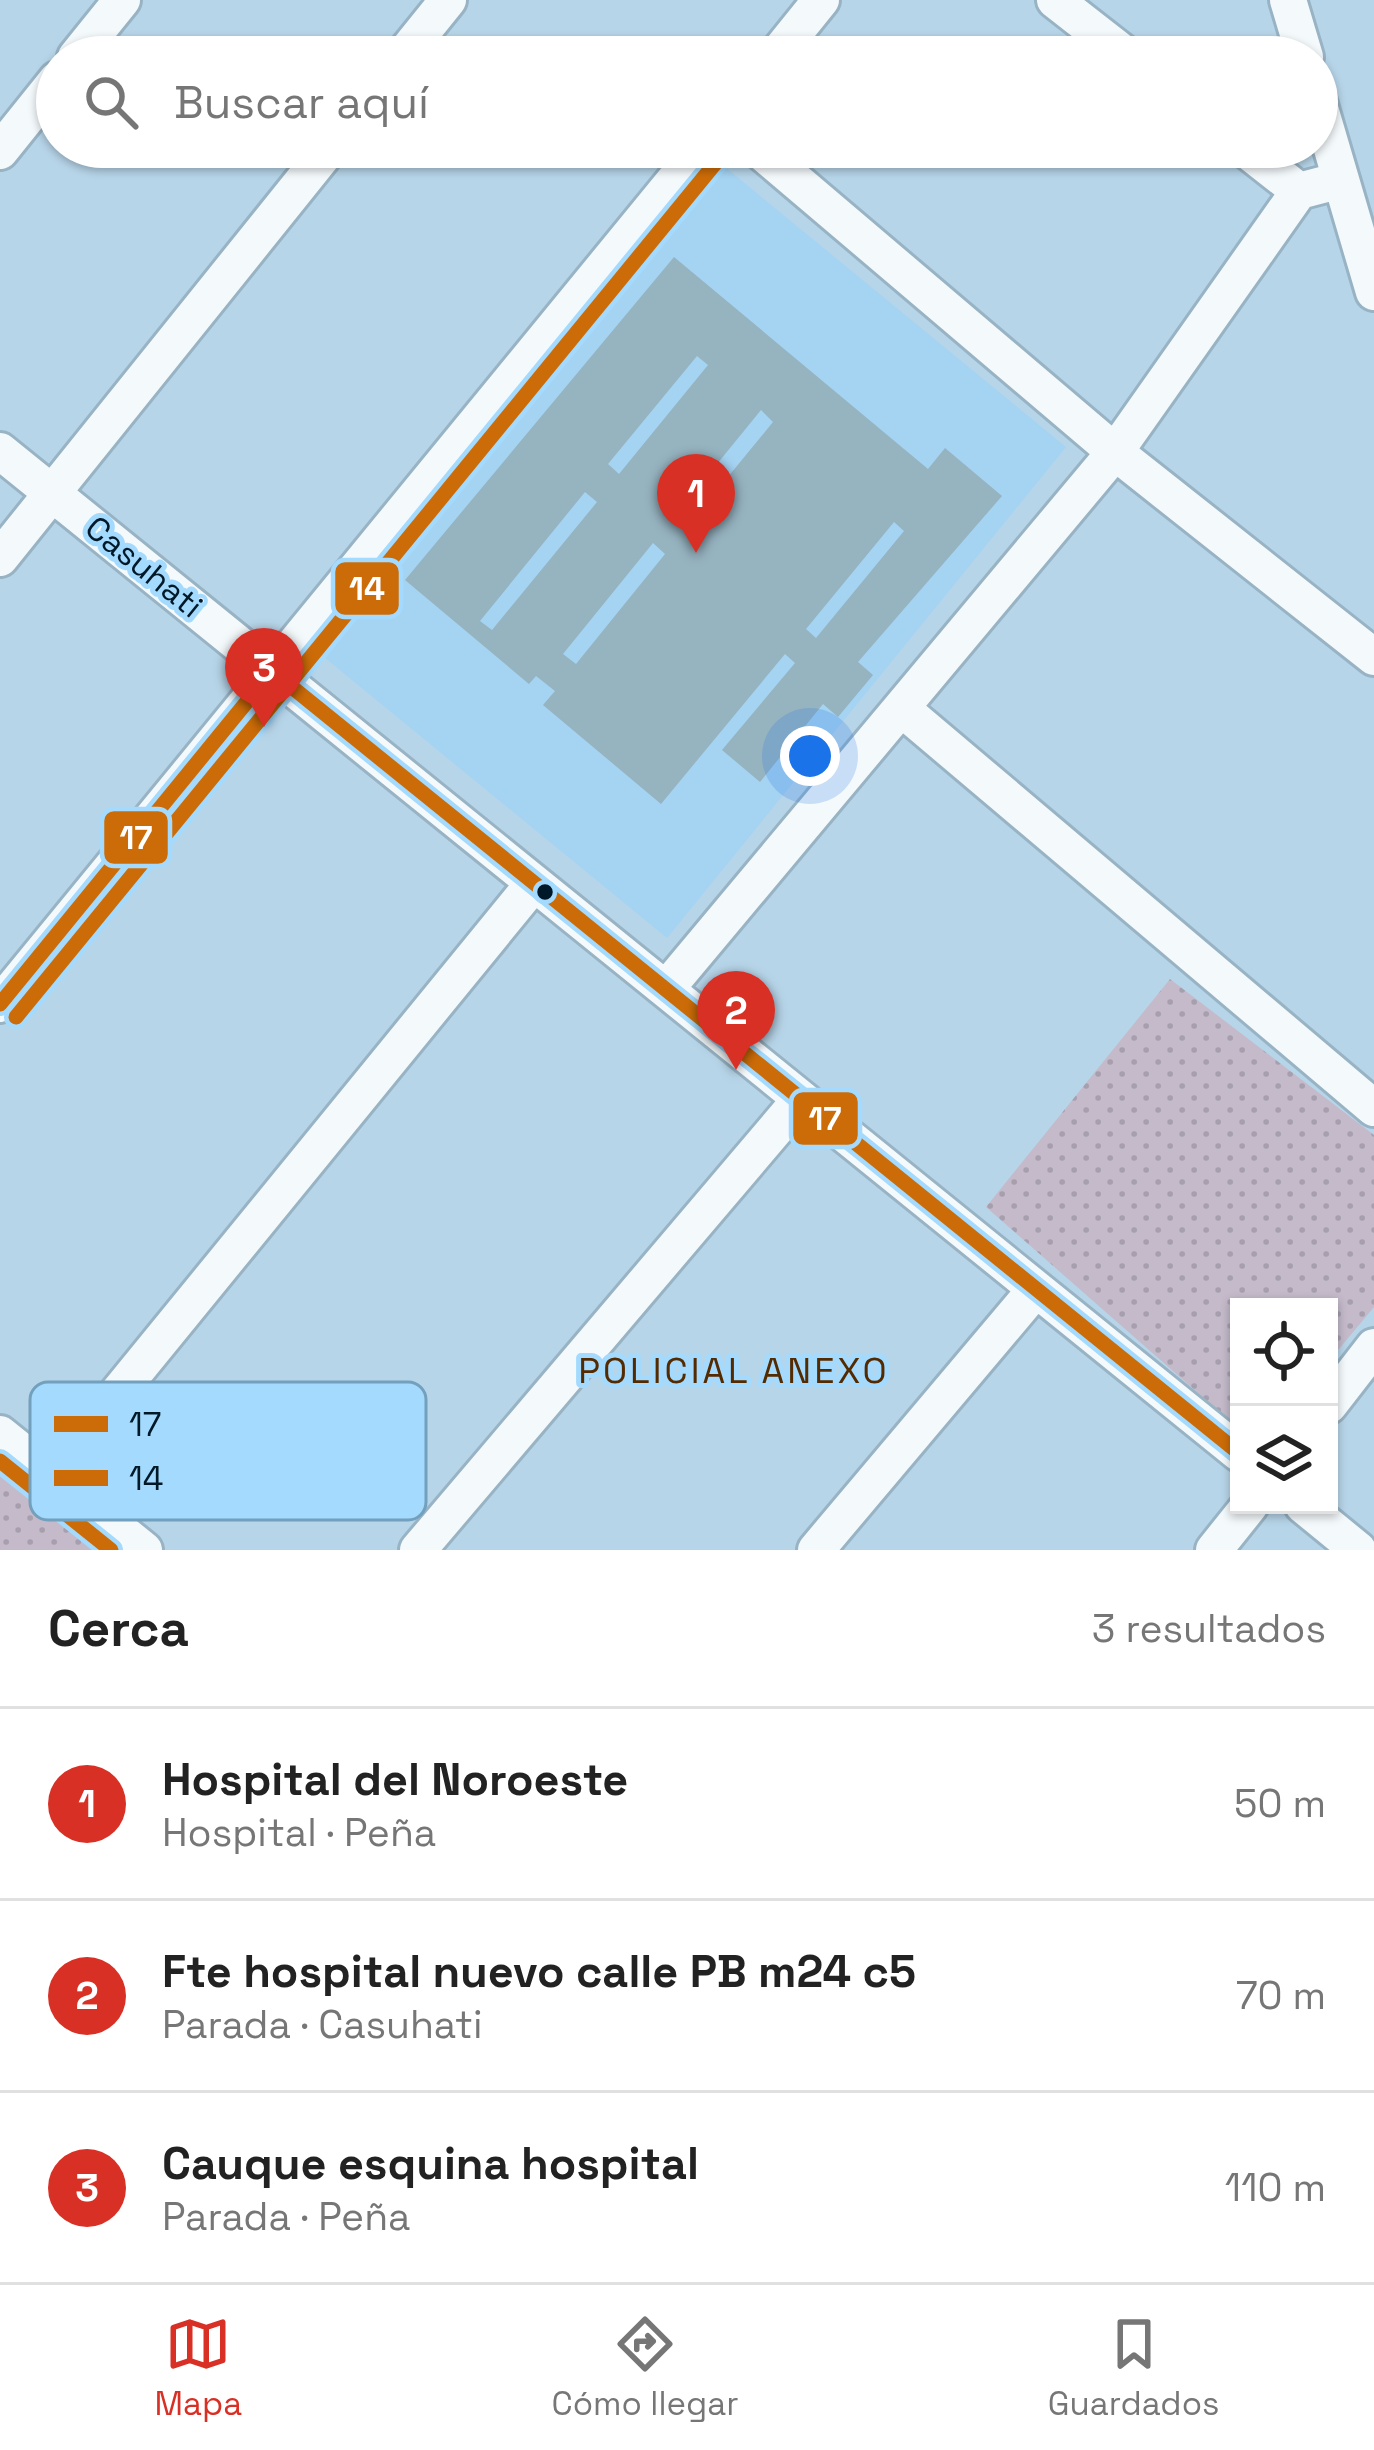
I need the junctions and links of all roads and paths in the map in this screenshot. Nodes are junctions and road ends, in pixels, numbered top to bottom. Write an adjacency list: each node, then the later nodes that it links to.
1 (122, 0): 6 (street)
2 (448, 0): 7 (street)
3 (821, 0): 8 (street)
4 (1054, 0): 9 (street)
5 (1288, 0): 10 (street)
6 (93, 36)
7 (419, 36)
8 (792, 36)
9 (1101, 36)
10 (1299, 36)
11 (36, 106): 12 (street)
12 (0, 151)
13 (313, 168): 23 (street)
14 (684, 168): 26 (street)
15 (781, 168): 22 (street)
16 (1271, 168): 19 (street)
17 (1338, 168): 18 (street)
18 (1342, 181): 19 (street); 20 (street)
19 (1300, 191): 22 (street)
20 (1374, 292)
21 (0, 451): 23 (street, Casuhati)
22 (1114, 452): 25 (street); 27 (street)
23 (52, 493): 24 (street); 26 (street, Casuhati)
24 (0, 559)
25 (1374, 657)
26 (272, 671): 28 (street, Casuhati); 30 (street)
27 (901, 708): 29 (street); 32 (street)
28 (534, 883): 29 (street, Casuhati); 35 (street)
29 (665, 989): 31 (street, Casuhati)
30 (0, 1004)
31 (801, 1099): 33 (street, Casuhati); 44 (street)
32 (1374, 1108)
33 (1036, 1289): 38 (street, Casuhati); 45 (street)
34 (1374, 1347): 36 (street)
35 (127, 1382)
36 (1338, 1393)
37 (0, 1434): 39 (street)
38 (1230, 1446)
39 (30, 1458)
40 (1243, 1514): 46 (street)
41 (1314, 1514): 47 (street)
42 (107, 1520): 43 (street)
43 (144, 1550)
44 (418, 1550)
45 (816, 1550)
46 (1214, 1550)
47 (1358, 1550)

